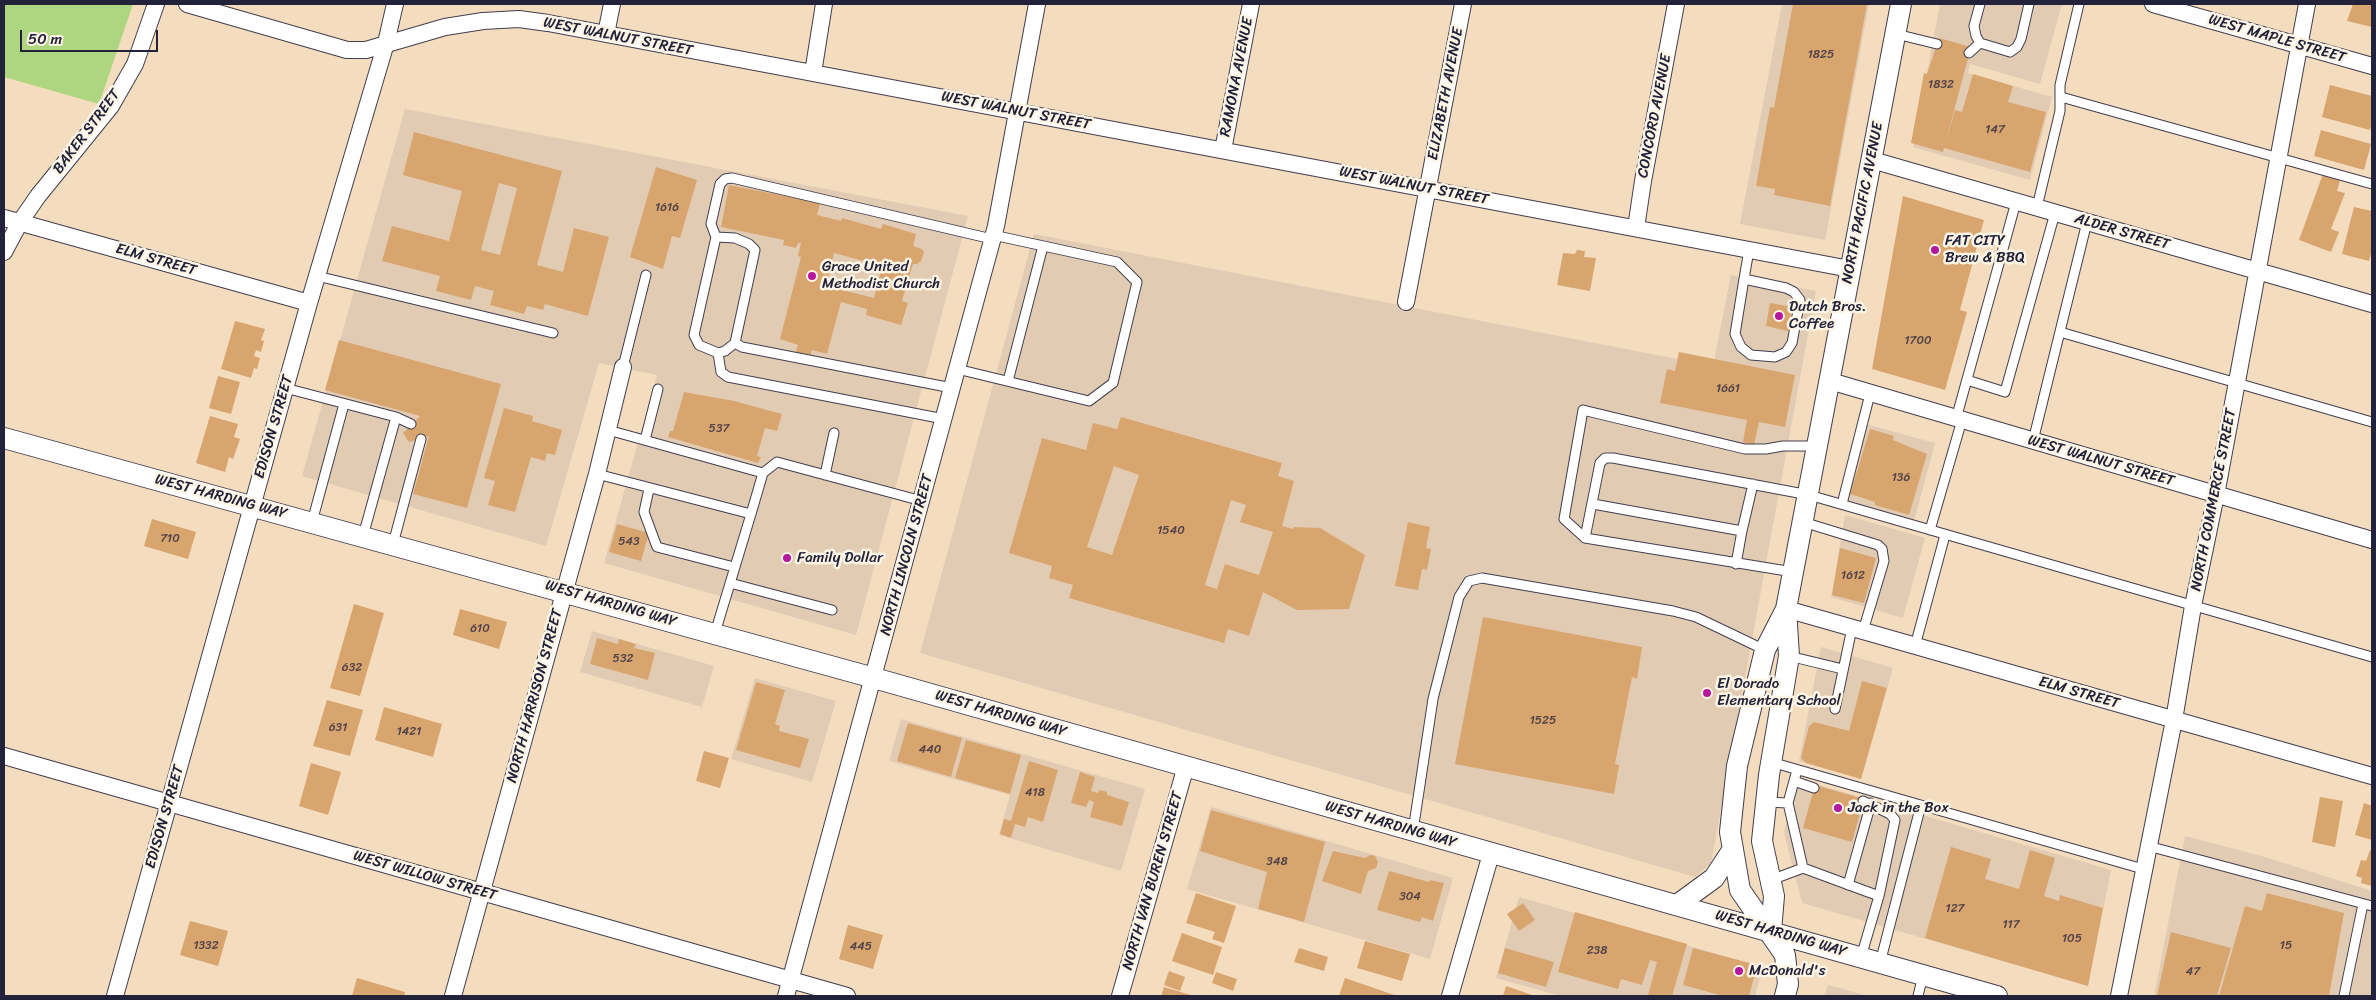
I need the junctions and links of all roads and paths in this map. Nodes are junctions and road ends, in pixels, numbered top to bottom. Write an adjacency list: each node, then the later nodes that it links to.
1 (156, 4): 36 (street, BAKER STREET)
2 (186, 4): 19 (street, WEST WALNUT STREET)
3 (395, 4): 19 (street, EDISON STREET)
4 (612, 4): 16 (street)
5 (824, 4): 24 (street)
6 (1037, 4): 26 (street, NORTH LINCOLN STREET)
7 (1251, 4): 27 (street, RAMONA AVENUE)
8 (1463, 4): 31 (street, ELIZABETH AVENUE)
9 (1676, 4): 38 (street, CONCORD AVENUE)
10 (1902, 4): 17 (street, NORTH PACIFIC AVENUE)
11 (1980, 4): 18 (lane)
12 (2029, 4): 18 (lane)
13 (2079, 4): 25 (lane)
14 (2153, 4): 21 (street, WEST MAPLE STREET)
15 (2307, 4): 21 (street, NORTH COMMERCE STREET)
16 (606, 34): 19 (street, WEST WALNUT STREET); 24 (street, WEST WALNUT STREET)
17 (1896, 34): 20 (lane); 29 (street, NORTH PACIFIC AVENUE)
18 (1980, 42): 22 (lane)
19 (386, 43): 47 (street, EDISON STREET)
20 (1937, 44)
21 (2299, 46): 23 (street, WEST MAPLE STREET); 28 (street, NORTH COMMERCE STREET)
22 (1969, 53)
23 (2372, 66)
24 (813, 73): 26 (street, WEST WALNUT STREET)
25 (2061, 98): 28 (lane); 33 (lane)
26 (1017, 111): 27 (street, WEST WALNUT STREET); 40 (street, NORTH LINCOLN STREET)
27 (1223, 150): 31 (street, WEST WALNUT STREET)
28 (2278, 156): 30 (lane); 45 (street, NORTH COMMERCE STREET)
29 (1872, 160): 32 (street, ALDER STREET); 44 (street, NORTH PACIFIC AVENUE)
30 (2372, 184)
31 (1428, 189): 38 (street, WEST WALNUT STREET); 50 (street, ELIZABETH AVENUE)
32 (2016, 202): 33 (street, ALDER STREET); 58 (lane)
33 (2038, 207): 34 (street, ALDER STREET)
34 (2055, 213): 37 (street, ALDER STREET); 58 (lane)
35 (4, 218): 36 (street, ELM STREET)
36 (20, 222): 43 (street, BAKER STREET); 49 (street, ELM STREET)
37 (2087, 222): 45 (street, ALDER STREET); 52 (lane)
38 (1636, 228): 42 (street, WEST WALNUT STREET)
39 (716, 237): 40 (lane); 54 (lane); 55 (lane)
40 (993, 237): 41 (lane); 57 (street, NORTH LINCOLN STREET)
41 (1042, 246): 59 (lane); 59 (lane)
42 (1749, 250): 44 (street, WEST WALNUT STREET); 48 (lane)
43 (4, 252)
44 (1850, 269): 60 (street, NORTH PACIFIC AVENUE)
45 (2257, 271): 51 (street, ALDER STREET); 61 (street, NORTH COMMERCE STREET)
46 (646, 275): 56 (lane)
47 (317, 276): 49 (street, EDISON STREET); 53 (lane)
48 (1744, 279): 48 (lane)
49 (309, 302): 62 (street, EDISON STREET)
50 (1406, 302)
51 (2372, 304)
52 (2060, 332): 61 (lane); 77 (lane)
53 (553, 333)
54 (735, 343): 55 (lane); 63 (lane)
55 (718, 353): 68 (lane)
56 (623, 367): 72 (street, NORTH HARRISON STREET)
57 (957, 369): 59 (lane); 63 (street, NORTH LINCOLN STREET)
58 (1967, 380): 69 (lane)
59 (1008, 381)
60 (1830, 381): 65 (street, WEST WALNUT STREET); 78 (street, NORTH PACIFIC AVENUE)
61 (2237, 383): 70 (lane); 85 (street, NORTH COMMERCE STREET)
62 (285, 388): 66 (lane); 89 (street, EDISON STREET)
63 (952, 388): 68 (street, NORTH LINCOLN STREET)
64 (658, 390): 76 (lane)
65 (1870, 394): 69 (street, WEST WALNUT STREET); 88 (lane)
66 (344, 404): 67 (lane); 91 (lane)
67 (396, 418): 71 (lane); 96 (lane)
68 (944, 419): 86 (street, NORTH LINCOLN STREET)
69 (1959, 420): 77 (street, WEST WALNUT STREET); 94 (lane)
70 (2372, 422)
71 (411, 424)
72 (608, 430): 76 (lane); 80 (street, NORTH HARRISON STREET)
73 (834, 433): 81 (lane)
74 (4, 438): 89 (street, WEST HARDING WAY)
75 (421, 439): 99 (lane)
76 (645, 440): 79 (lane)
77 (2033, 441): 85 (street, WEST WALNUT STREET)
78 (1818, 446): 84 (street, NORTH PACIFIC AVENUE); 97 (lane)
79 (763, 473): 81 (lane); 90 (lane)
80 (597, 474): 83 (lane); 104 (street, NORTH HARRISON STREET)
81 (825, 475): 86 (lane)
82 (1752, 484): 84 (lane); 87 (lane); 93 (lane)
83 (649, 489): 90 (lane); 101 (lane)
84 (1809, 495): 88 (lane); 92 (street, NORTH PACIFIC AVENUE)
85 (2216, 495): 98 (street, WEST WALNUT STREET); 105 (street, NORTH COMMERCE STREET)
86 (922, 501): 115 (street, NORTH LINCOLN STREET)
87 (1593, 504): 93 (lane); 97 (lane)
88 (1842, 504): 94 (lane)
89 (252, 506): 91 (street, WEST HARDING WAY); 127 (street, EDISON STREET)
90 (750, 514): 101 (lane)
91 (312, 522): 96 (street, WEST HARDING WAY)
92 (1803, 522): 102 (street, NORTH PACIFIC AVENUE); 108 (lane)
93 (1742, 530): 100 (lane)
94 (1930, 530): 95 (lane)
95 (1945, 535): 105 (lane); 110 (lane)
96 (363, 536): 99 (street, WEST HARDING WAY)
97 (1585, 538): 100 (lane)
98 (2372, 540)
99 (394, 544): 104 (street, WEST HARDING WAY)
100 (1736, 564): 102 (lane)
101 (734, 567): 103 (lane)
102 (1793, 572): 106 (street, NORTH PACIFIC AVENUE)
103 (730, 583): 107 (lane); 109 (lane)
104 (564, 591): 109 (street, WEST HARDING WAY); 137 (street, NORTH HARRISON STREET)
105 (2193, 606): 113 (lane); 117 (street, NORTH COMMERCE STREET)
106 (1786, 609): 108 (street, ELM STREET); 111 (street, NORTH PACIFIC AVENUE); 112 (street, NORTH PACIFIC AVENUE)
107 (832, 610)
108 (1858, 630): 110 (street, ELM STREET); 114 (lane)
109 (715, 633): 115 (street, WEST HARDING WAY)
110 (1915, 646): 117 (street, ELM STREET)
111 (1765, 650): 129 (lane); 131 (street, NORTH PACIFIC AVENUE)
112 (1789, 656): 114 (lane); 119 (street, NORTH PACIFIC AVENUE)
113 (2372, 657)
114 (1843, 669): 116 (lane)
115 (874, 678): 120 (street, WEST HARDING WAY); 144 (street, NORTH LINCOLN STREET)
116 (1835, 709)
117 (2174, 720): 122 (street, ELM STREET); 130 (street, NORTH COMMERCE STREET)
118 (4, 756): 127 (street, WEST WILLOW STREET)
119 (1771, 762): 121 (lane); 125 (street, NORTH PACIFIC AVENUE)
120 (1186, 766): 129 (street, WEST HARDING WAY); 149 (street, NORTH VAN BUREN STREET)
121 (1797, 770): 123 (lane); 128 (lane)
122 (2372, 776)
123 (1794, 781): 124 (lane); 126 (lane)
124 (1814, 788)
125 (1766, 802): 126 (lane); 135 (street, NORTH PACIFIC AVENUE)
126 (1788, 803): 133 (lane)
127 (169, 804): 137 (street, WEST WILLOW STREET); 145 (street, EDISON STREET)
128 (1921, 805): 134 (lane); 142 (lane)
129 (1413, 831): 132 (street, WEST HARDING WAY)
130 (2148, 846): 134 (street, NORTH COMMERCE STREET); 140 (lane)
131 (1733, 849): 139 (street); 141 (street, NORTH PACIFIC AVENUE)
132 (1491, 854): 139 (street, WEST HARDING WAY); 150 (street)
133 (1802, 868): 135 (lane); 136 (lane)
134 (2144, 869): 154 (street, NORTH COMMERCE STREET)
135 (1771, 880): 141 (street, NORTH PACIFIC AVENUE)
136 (1848, 885): 138 (lane); 138 (lane)
137 (482, 892): 144 (street, WEST WILLOW STREET); 146 (street, NORTH HARRISON STREET)
138 (1879, 896): 142 (lane)
139 (1677, 905): 141 (street, WEST HARDING WAY)
140 (2368, 905): 155 (lane)
141 (1771, 931): 142 (street, WEST HARDING WAY); 151 (street)
142 (1871, 960): 143 (street, WEST HARDING WAY)
143 (1924, 975): 152 (lane); 153 (street, WEST HARDING WAY)
144 (790, 980): 147 (street, NORTH LINCOLN STREET); 148 (street, WEST WILLOW STREET)
145 (115, 996)
146 (453, 996)
147 (786, 996)
148 (847, 996)
149 (1120, 996)
150 (1450, 996)
151 (1784, 996)
152 (1918, 996)
153 (1997, 996)
154 (2119, 996)
155 (2344, 996)

